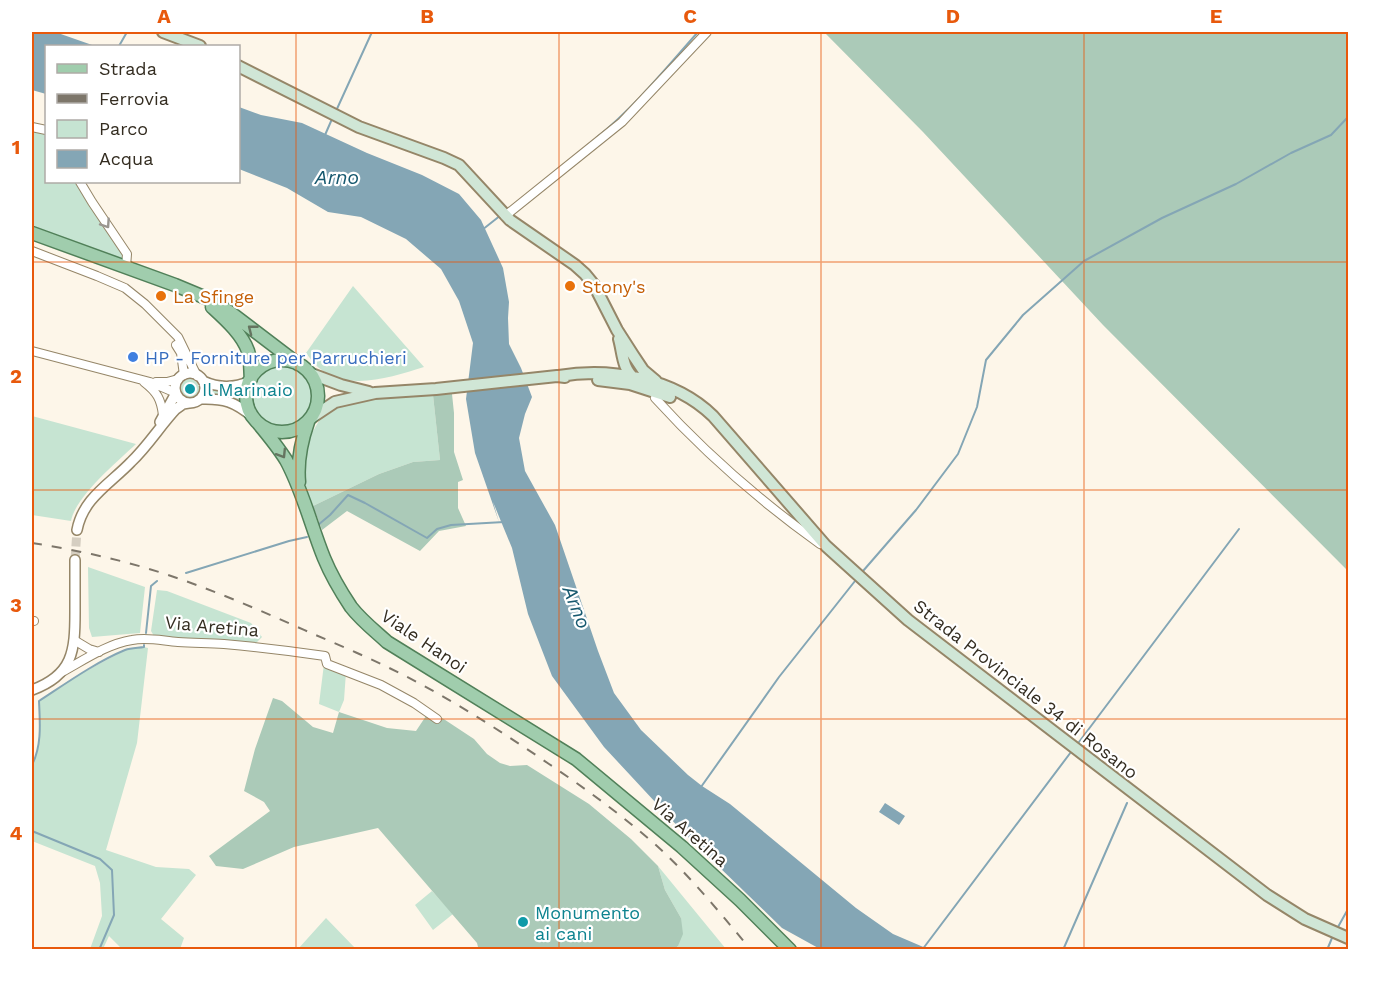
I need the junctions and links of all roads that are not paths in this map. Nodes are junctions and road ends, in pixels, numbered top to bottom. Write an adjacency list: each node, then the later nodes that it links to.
1 (163, 32): 3 (main road)
2 (707, 32): 6 (street)
3 (197, 45)
4 (240, 67): 6 (main road)
5 (81, 183): 9 (street, one-way to 9)
6 (505, 216): 13 (main road)
7 (32, 233): 9 (main road)
8 (32, 251): 11 (street)
9 (126, 267): 10 (main road)
10 (197, 295): 14 (main road, one-way to 10); 22 (main road, Viale Hanoi)
11 (168, 327): 19 (street); 20 (street)
12 (32, 351): 21 (street)
13 (628, 356): 15 (main road); 18 (main road); 25 (main road)
14 (298, 364): 16 (main road); 22 (main road)
15 (588, 372): 17 (main road, Strada Provinciale 34 di Rosano); 18 (main road, Strada Provinciale 34 di Rosano)
16 (309, 373): 27 (main road, Strada Provinciale 34 di Rosano); 33 (main road, Viale Hanoi)
17 (558, 376): 23 (main road, Strada Provinciale 34 di Rosano); 27 (main road, Strada Provinciale 34 di Rosano)
18 (631, 376): 23 (main road); 25 (main road, Strada Provinciale 34 di Rosano); 28 (main road)
19 (181, 377): 20 (street); 24 (street); 26 (street)
20 (200, 378): 22 (street); 29 (street)
21 (141, 380): 24 (street); 31 (street)
22 (250, 380): 32 (main road, Viale Hanoi)
23 (612, 381): 28 (main road, Strada Provinciale 34 di Rosano)
24 (150, 382): 26 (street)
25 (672, 390): 34 (main road, Strada Provinciale 34 di Rosano)
26 (176, 393): 30 (street); 31 (street)
27 (375, 393): 33 (main road, Strada Provinciale 34 di Rosano)
28 (652, 394): 34 (main road, Strada Provinciale 34 di Rosano); 38 (street)
29 (200, 399): 30 (street, Viale Hanoi); 32 (street, Viale Hanoi)
30 (189, 403): 35 (street)
31 (163, 415): 35 (street)
32 (256, 420): 33 (main road, Viale Hanoi); 36 (main road, Viale Hanoi, one-way to 36)
33 (309, 420): 36 (main road, Viale Hanoi)
34 (717, 423): 38 (main road, Strada Provinciale 34 di Rosano)
35 (155, 433): 37 (street)
36 (300, 489): 47 (main road, Viale Hanoi)
37 (77, 530)
38 (840, 558): 48 (main road, Strada Provinciale 34 di Rosano)
39 (75, 560): 40 (street, Via Aretina)
40 (74, 640): 41 (street); 42 (street, Via Aretina)
41 (99, 652): 43 (street, Via Aretina); 46 (street, Via Aretina)
42 (72, 654): 43 (street); 44 (street, Via Aretina)
43 (87, 658): 44 (street, Via Aretina)
44 (60, 673): 45 (street, Via Aretina)
45 (32, 690)
46 (437, 719)
47 (560, 748): 49 (main road, Via Aretina)
48 (1348, 938)
49 (790, 950)

